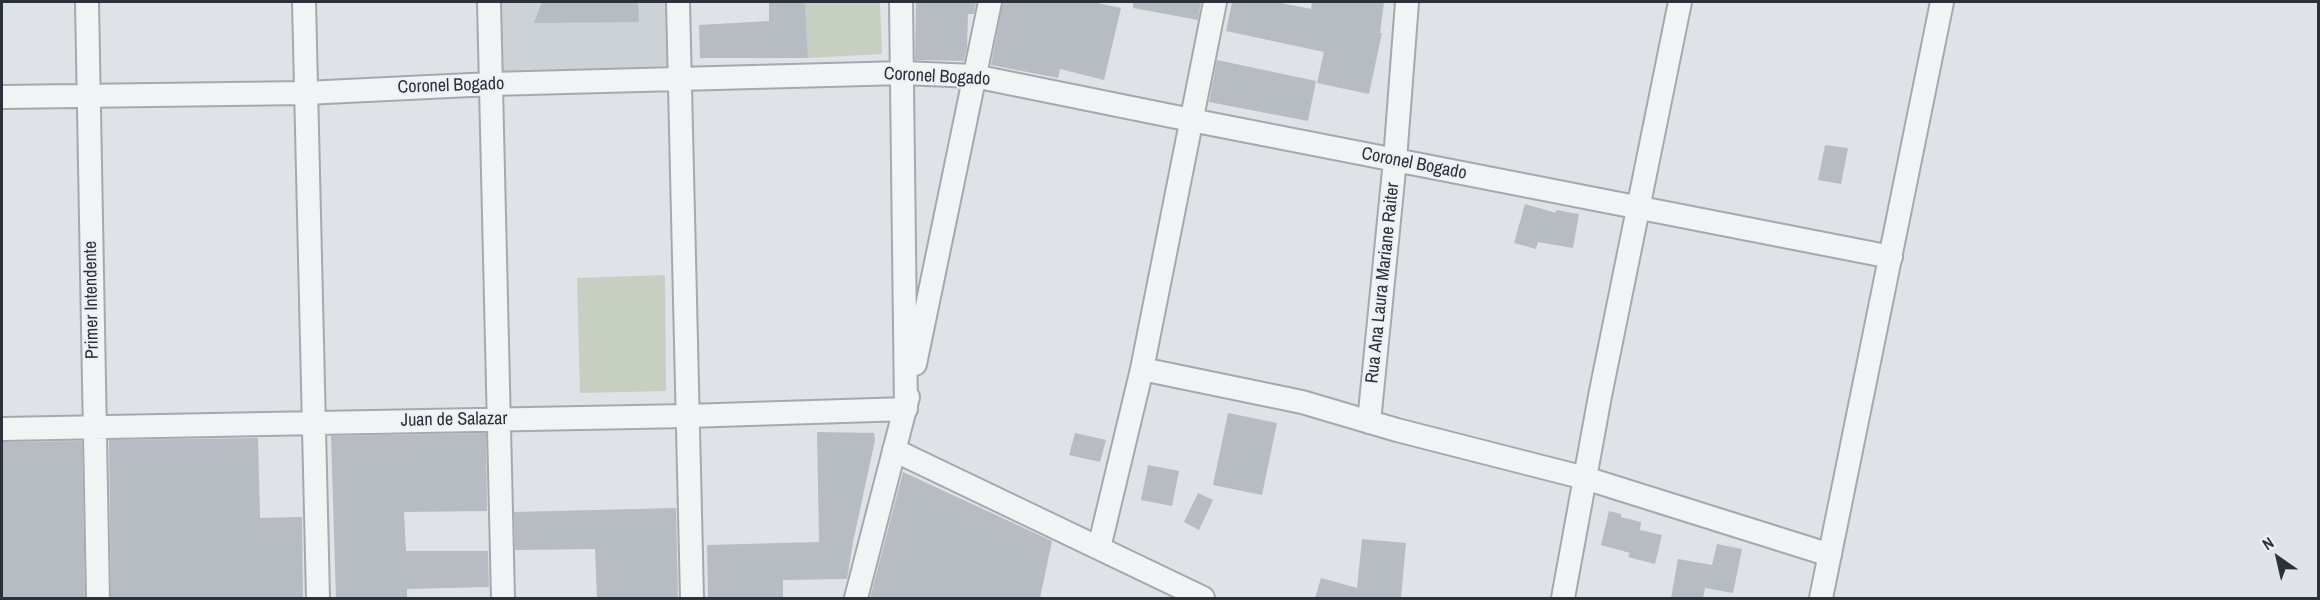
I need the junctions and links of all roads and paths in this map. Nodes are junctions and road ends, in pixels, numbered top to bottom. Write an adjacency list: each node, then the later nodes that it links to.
1 (87, 2): 16 (street, Primer Intendente)
2 (304, 2): 15 (street)
3 (489, 2): 14 (street)
4 (678, 2): 13 (street)
5 (901, 2): 11 (street)
6 (990, 2): 12 (street)
7 (1215, 2): 18 (street)
8 (1407, 2): 19 (street, Rua Ana Laura Mariane Raiter)
9 (1680, 2): 20 (street)
10 (1942, 2): 21 (street)
11 (903, 73): 12 (street, Coronel Bogado); 13 (street, Coronel Bogado); 23 (street)
12 (974, 76): 18 (street, Coronel Bogado); 23 (street)
13 (679, 79): 14 (street, Coronel Bogado); 24 (street)
14 (491, 84): 15 (street, Coronel Bogado); 25 (street)
15 (305, 93): 16 (street, Coronel Bogado); 27 (street)
16 (89, 94): 17 (street, Coronel Bogado); 28 (street, Primer Intendente)
17 (2, 97)
18 (1191, 120): 19 (street, Coronel Bogado); 22 (street)
19 (1395, 160): 20 (street, Coronel Bogado); 26 (street, Rua Ana Laura Mariane Raiter)
20 (1638, 208): 21 (street, Coronel Bogado); 31 (street)
21 (1891, 257): 33 (street)
22 (1142, 369): 26 (street); 32 (street)
23 (906, 409): 24 (street, Juan de Salazar); 30 (street)
24 (687, 416): 25 (street, Juan de Salazar); 38 (street)
25 (499, 419): 27 (street, Juan de Salazar); 37 (street)
26 (1370, 422): 31 (street)
27 (314, 423): 28 (street, Juan de Salazar); 36 (street)
28 (95, 427): 29 (street, Juan de Salazar); 35 (street, Primer Intendente)
29 (2, 429)
30 (894, 450): 32 (street); 39 (street)
31 (1585, 478): 33 (street); 40 (street)
32 (1099, 548): 34 (street)
33 (1830, 555): 41 (street)
34 (1192, 596)
35 (98, 598)
36 (318, 598)
37 (503, 598)
38 (692, 598)
39 (856, 598)
40 (1563, 598)
41 (1821, 598)

